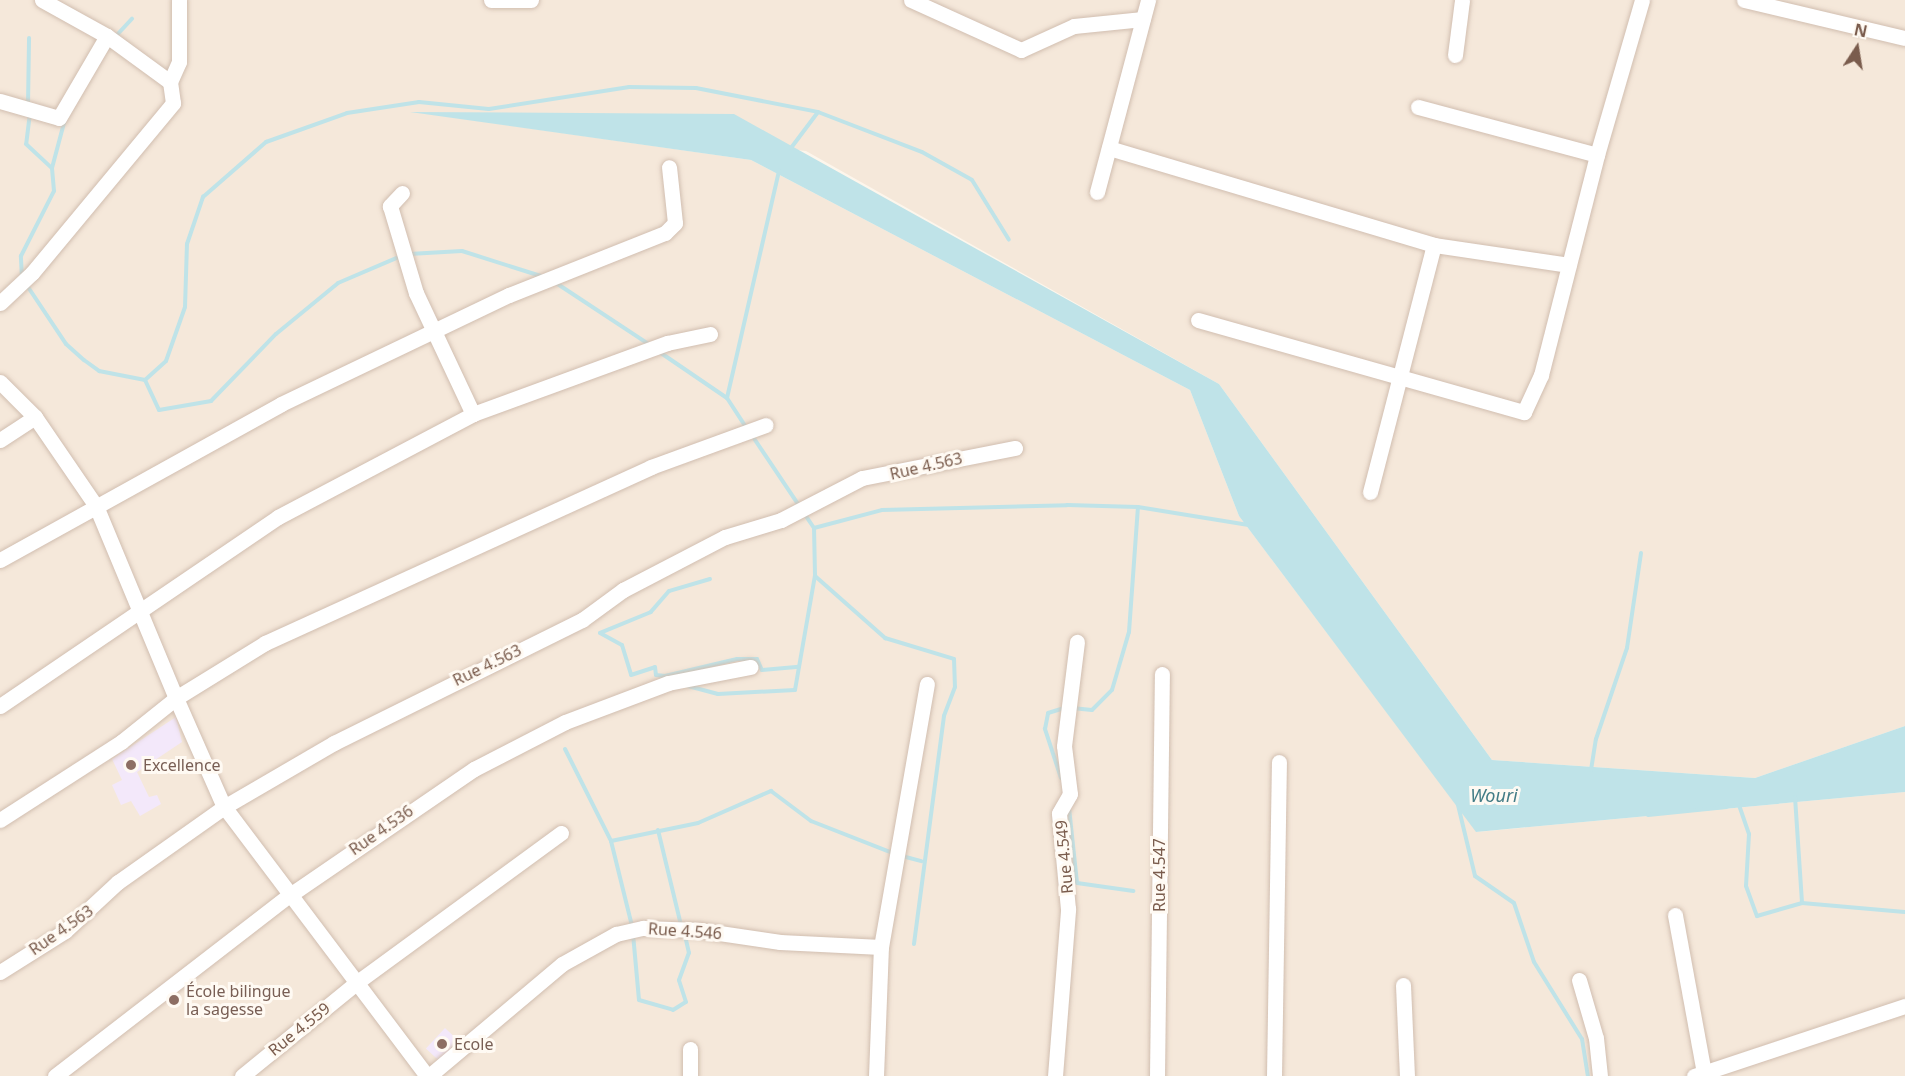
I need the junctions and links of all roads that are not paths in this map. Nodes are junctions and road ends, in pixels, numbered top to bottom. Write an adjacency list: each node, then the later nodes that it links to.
1 (42, 0): 11 (street)
2 (179, 0): 14 (street)
3 (491, 0): 9 (street)
4 (911, 0): 10 (street)
5 (1148, 0): 10 (street)
6 (1462, 0): 13 (street)
7 (1642, 0): 18 (street)
8 (1744, 0): 12 (street)
9 (523, 1)
10 (1143, 19): 17 (street)
11 (107, 36): 14 (street); 15 (street)
12 (1905, 38)
13 (1455, 55)
14 (170, 82): 24 (street)
15 (0, 101)
16 (1418, 107): 18 (street)
17 (1109, 148): 20 (street); 22 (street)
18 (1597, 155): 23 (street)
19 (669, 167): 26 (street)
20 (1097, 192)
21 (402, 193): 26 (street)
22 (1434, 245): 23 (street); 28 (street)
23 (1569, 266): 28 (street)
24 (0, 303)
25 (1198, 320): 28 (street)
26 (438, 332): 30 (street); 36 (street)
27 (710, 334): 30 (street)
28 (1401, 379): 35 (street)
29 (0, 382): 31 (street, Rue 4.546)
30 (473, 414): 38 (street)
31 (35, 417): 33 (street); 36 (street, Rue 4.546)
32 (766, 425): 43 (street)
33 (0, 440)
34 (1015, 448): 46 (street, Rue 4.563)
35 (1370, 492)
36 (96, 506): 37 (street); 38 (street, Rue 4.546)
37 (0, 560)
38 (139, 609): 43 (street, Rue 4.546); 44 (street)
39 (1077, 642): 64 (street, Rue 4.549)
40 (750, 667): 49 (street, Rue 4.536)
41 (1161, 674): 65 (street, Rue 4.547)
42 (927, 684): 51 (street)
43 (177, 698): 46 (street, Rue 4.546); 47 (street)
44 (0, 706)
45 (1279, 762): 66 (street)
46 (224, 807): 49 (street, Rue 4.546); 52 (street, Rue 4.563)
47 (0, 820)
48 (561, 833): 54 (street, Rue 4.559)
49 (287, 897): 54 (street, Rue 4.546); 59 (street, Rue 4.536)
50 (1675, 915): 58 (street)
51 (881, 947): 61 (street, Rue 4.546); 63 (street)
52 (0, 972)
53 (1579, 980): 68 (street)
54 (356, 983): 60 (street, Rue 4.559); 61 (street, Rue 4.546)
55 (1403, 985): 67 (street)
56 (1905, 1006): 58 (street)
57 (690, 1049): 62 (street)
58 (1699, 1074)
59 (55, 1076)
60 (242, 1076)
61 (428, 1076)
62 (690, 1076)
63 (876, 1076)
64 (1055, 1076)
65 (1157, 1076)
66 (1274, 1076)
67 (1407, 1076)
68 (1600, 1076)

